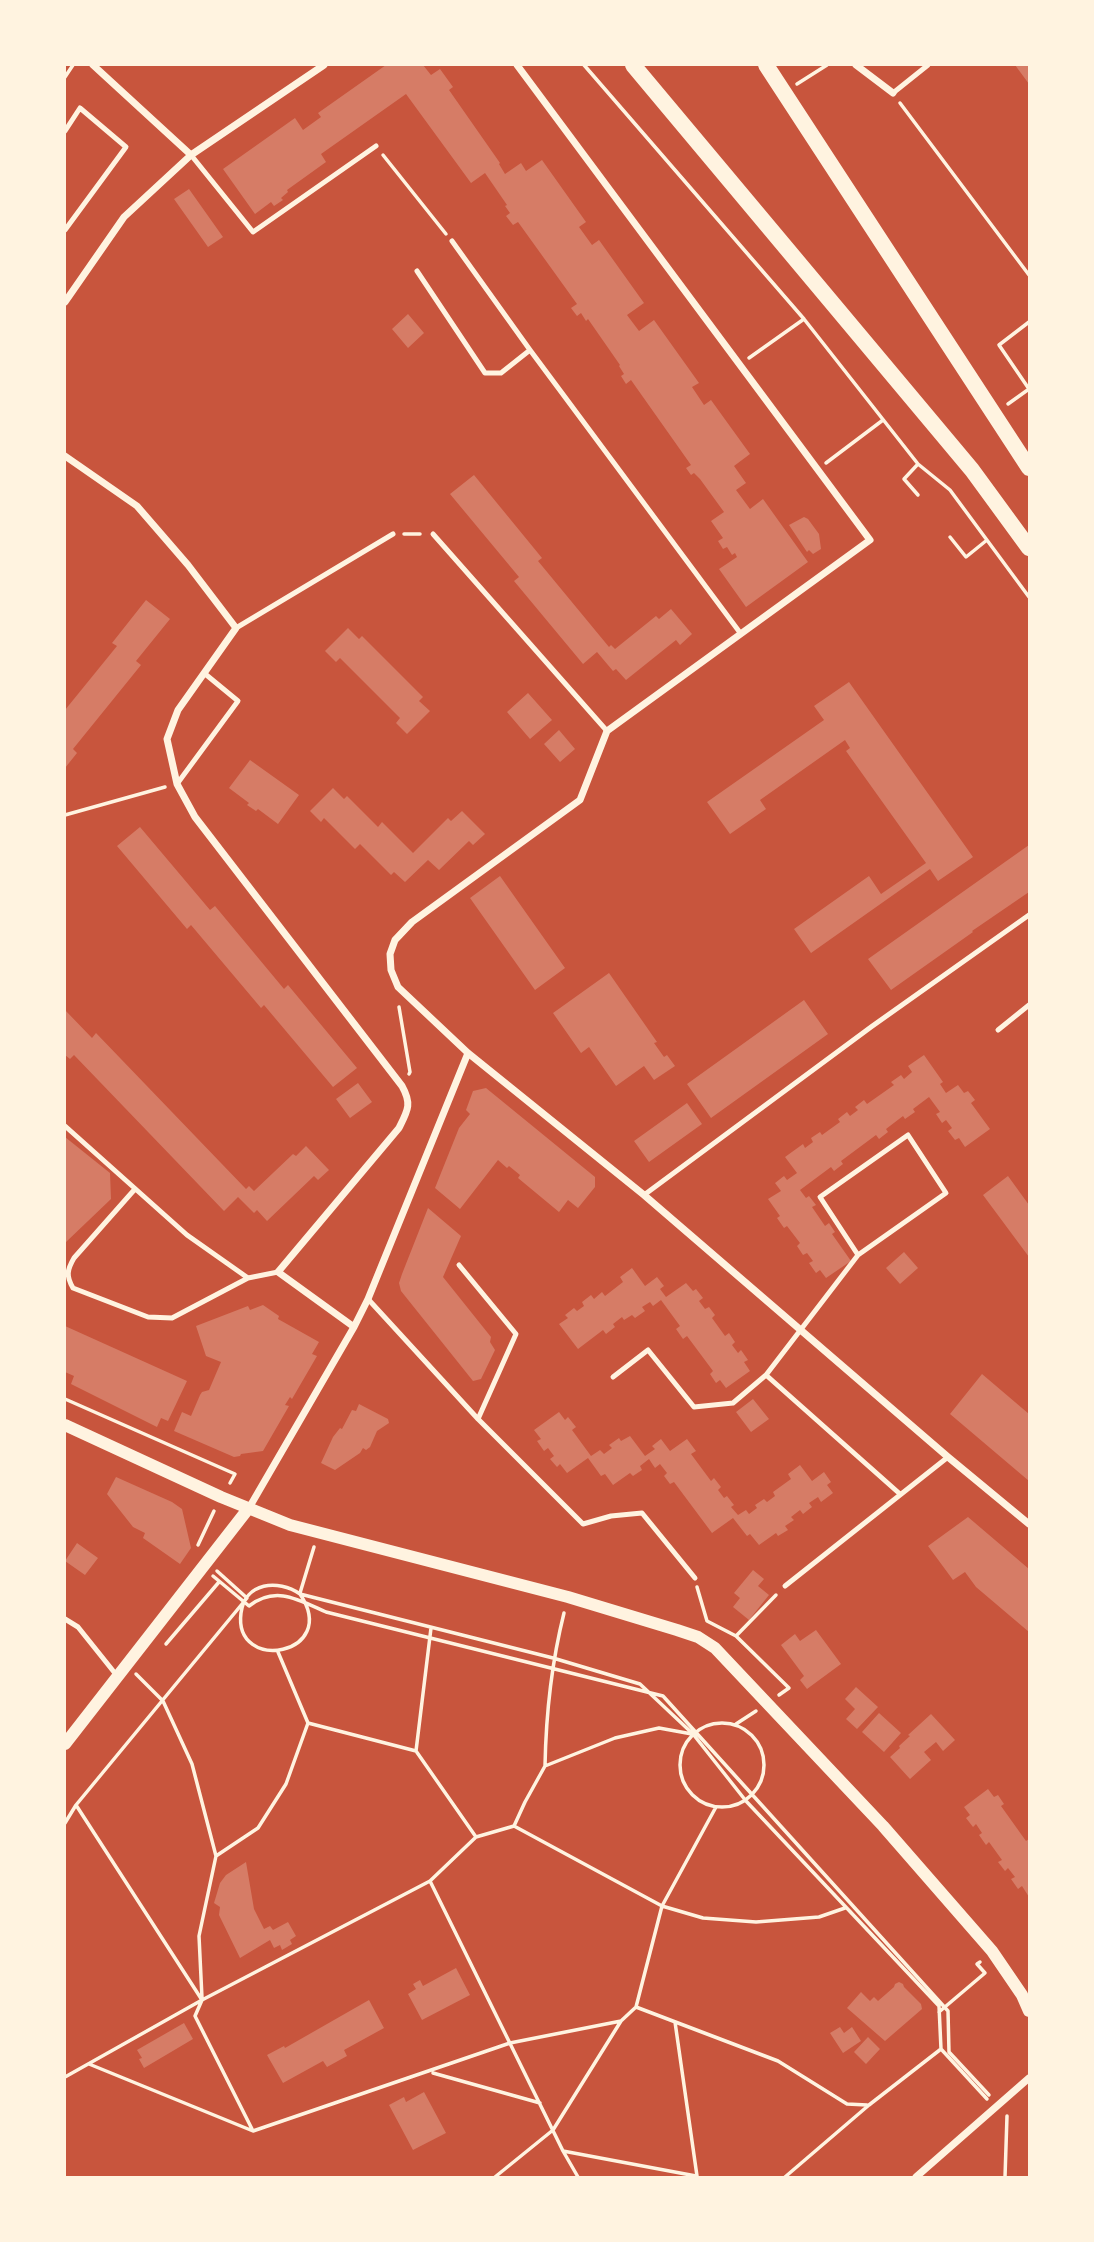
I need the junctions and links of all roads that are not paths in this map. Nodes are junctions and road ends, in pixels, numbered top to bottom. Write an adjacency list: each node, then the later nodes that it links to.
1 (93, 65): 11 (street)
2 (324, 65): 11 (street)
3 (517, 65): 23 (street)
4 (633, 65): 21 (main road)
5 (766, 65): 18 (main road)
6 (856, 65): 8 (street)
7 (928, 65): 8 (lane)
8 (893, 93)
9 (65, 131): 12 (lane)
10 (376, 146): 11 (lane)
11 (191, 155): 15 (street)
12 (65, 230)
13 (452, 241): 16 (lane)
14 (417, 271): 16 (lane)
15 (65, 302)
16 (530, 350): 23 (lane)
17 (65, 456): 22 (street)
18 (1029, 468)
19 (393, 534): 22 (lane)
20 (433, 534): 25 (lane)
21 (1029, 548)
22 (236, 628): 24 (street)
23 (741, 634): 25 (street)
24 (204, 673): 26 (street); 26 (lane)
25 (607, 731): 30 (street)
26 (177, 784): 36 (street)
27 (1029, 915): 33 (lane)
28 (1029, 1005): 29 (lane)
29 (998, 1030)
30 (468, 1053): 33 (street); 38 (street)
31 (65, 1126): 32 (lane)
32 (135, 1189): 37 (lane); 37 (lane)
33 (644, 1195): 40 (street)
34 (858, 1255): 34 (lane); 40 (lane)
35 (459, 1265): 43 (lane)
36 (278, 1272): 37 (lane); 39 (street)
37 (248, 1278)
38 (368, 1298): 39 (street); 43 (lane)
39 (354, 1327): 47 (street)
40 (800, 1330): 41 (lane); 45 (street)
41 (766, 1375): 42 (lane); 46 (lane)
42 (613, 1377)
43 (478, 1419): 49 (lane)
44 (65, 1425): 47 (street)
45 (948, 1457): 46 (lane); 48 (street)
46 (900, 1494): 50 (lane)
47 (248, 1509): 52 (street); 54 (street)
48 (1029, 1524)
49 (695, 1578)
50 (785, 1586)
51 (65, 1619): 52 (lane)
52 (118, 1677): 53 (street)
53 (65, 1744)
54 (1029, 2011)
55 (1029, 2078): 56 (street)
56 (916, 2177)

